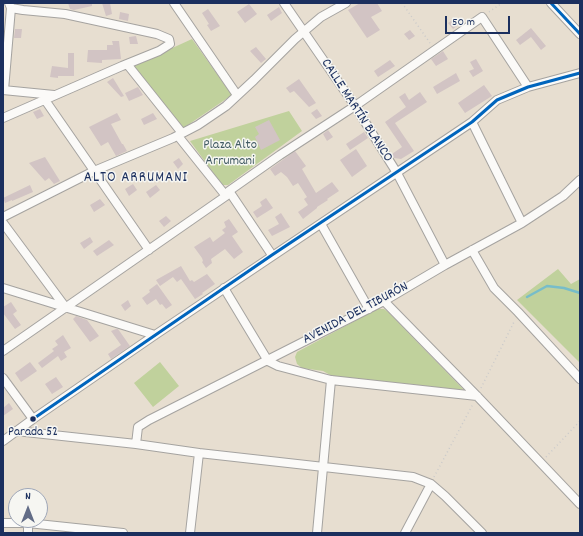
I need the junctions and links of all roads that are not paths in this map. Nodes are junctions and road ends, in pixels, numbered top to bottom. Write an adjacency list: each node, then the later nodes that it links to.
1 (174, 3): 13 (street)
2 (284, 3): 6 (street, CALLE MARTÍN BLANCO)
3 (346, 3): 6 (street)
4 (551, 3): 7 (street)
5 (10, 5): 8 (street); 11 (street)
6 (304, 31): 13 (street); 15 (street, CALLE MARTÍN BLANCO)
7 (580, 34)
8 (126, 64): 12 (street); 18 (street)
9 (580, 73): 10 (street)
10 (528, 87): 15 (street); 17 (street)
11 (3, 90): 12 (street)
12 (55, 95): 14 (street)
13 (237, 95): 18 (street)
14 (45, 100): 16 (street); 19 (street)
15 (355, 106): 20 (street, CALLE MARTÍN BLANCO); 22 (street)
16 (3, 118)
17 (472, 122): 20 (street); 25 (street)
18 (180, 135): 19 (street); 22 (street)
19 (94, 171): 23 (street); 27 (street)
20 (397, 173): 26 (street); 30 (street, CALLE MARTÍN BLANCO)
21 (580, 180): 25 (street, AVENIDA DEL TIBURÓN)
22 (227, 194): 27 (street); 29 (street)
23 (3, 217)
24 (3, 223): 34 (street)
25 (522, 223): 28 (street, AVENIDA DEL TIBURÓN)
26 (321, 224): 29 (street); 35 (street)
27 (149, 250): 34 (street)
28 (472, 250): 30 (street, AVENIDA DEL TIBURÓN); 40 (street)
29 (272, 255): 32 (street)
30 (445, 265): 33 (street, AVENIDA DEL TIBURÓN)
31 (3, 288): 34 (street)
32 (224, 288): 36 (street); 38 (street)
33 (384, 301): 35 (street, AVENIDA DEL TIBURÓN); 42 (street)
34 (66, 308): 36 (street); 37 (street)
35 (369, 309): 38 (street, AVENIDA DEL TIBURÓN)
36 (155, 334): 43 (street)
37 (3, 351)
38 (268, 360): 41 (street); 46 (street, AVENIDA DEL TIBURÓN)
39 (3, 378): 43 (street)
40 (580, 379)
41 (331, 380): 42 (street); 48 (street)
42 (477, 396): 50 (street)
43 (33, 419): 44 (street)
44 (16, 430): 45 (street); 46 (street)
45 (3, 441)
46 (136, 444): 47 (street)
47 (199, 453): 48 (street); 53 (street)
48 (323, 467): 49 (street); 54 (street)
49 (431, 484): 55 (street); 56 (street)
50 (580, 504)
51 (48, 525): 52 (street)
52 (123, 533)
53 (190, 533)
54 (317, 533)
55 (405, 533)
56 (482, 533)

